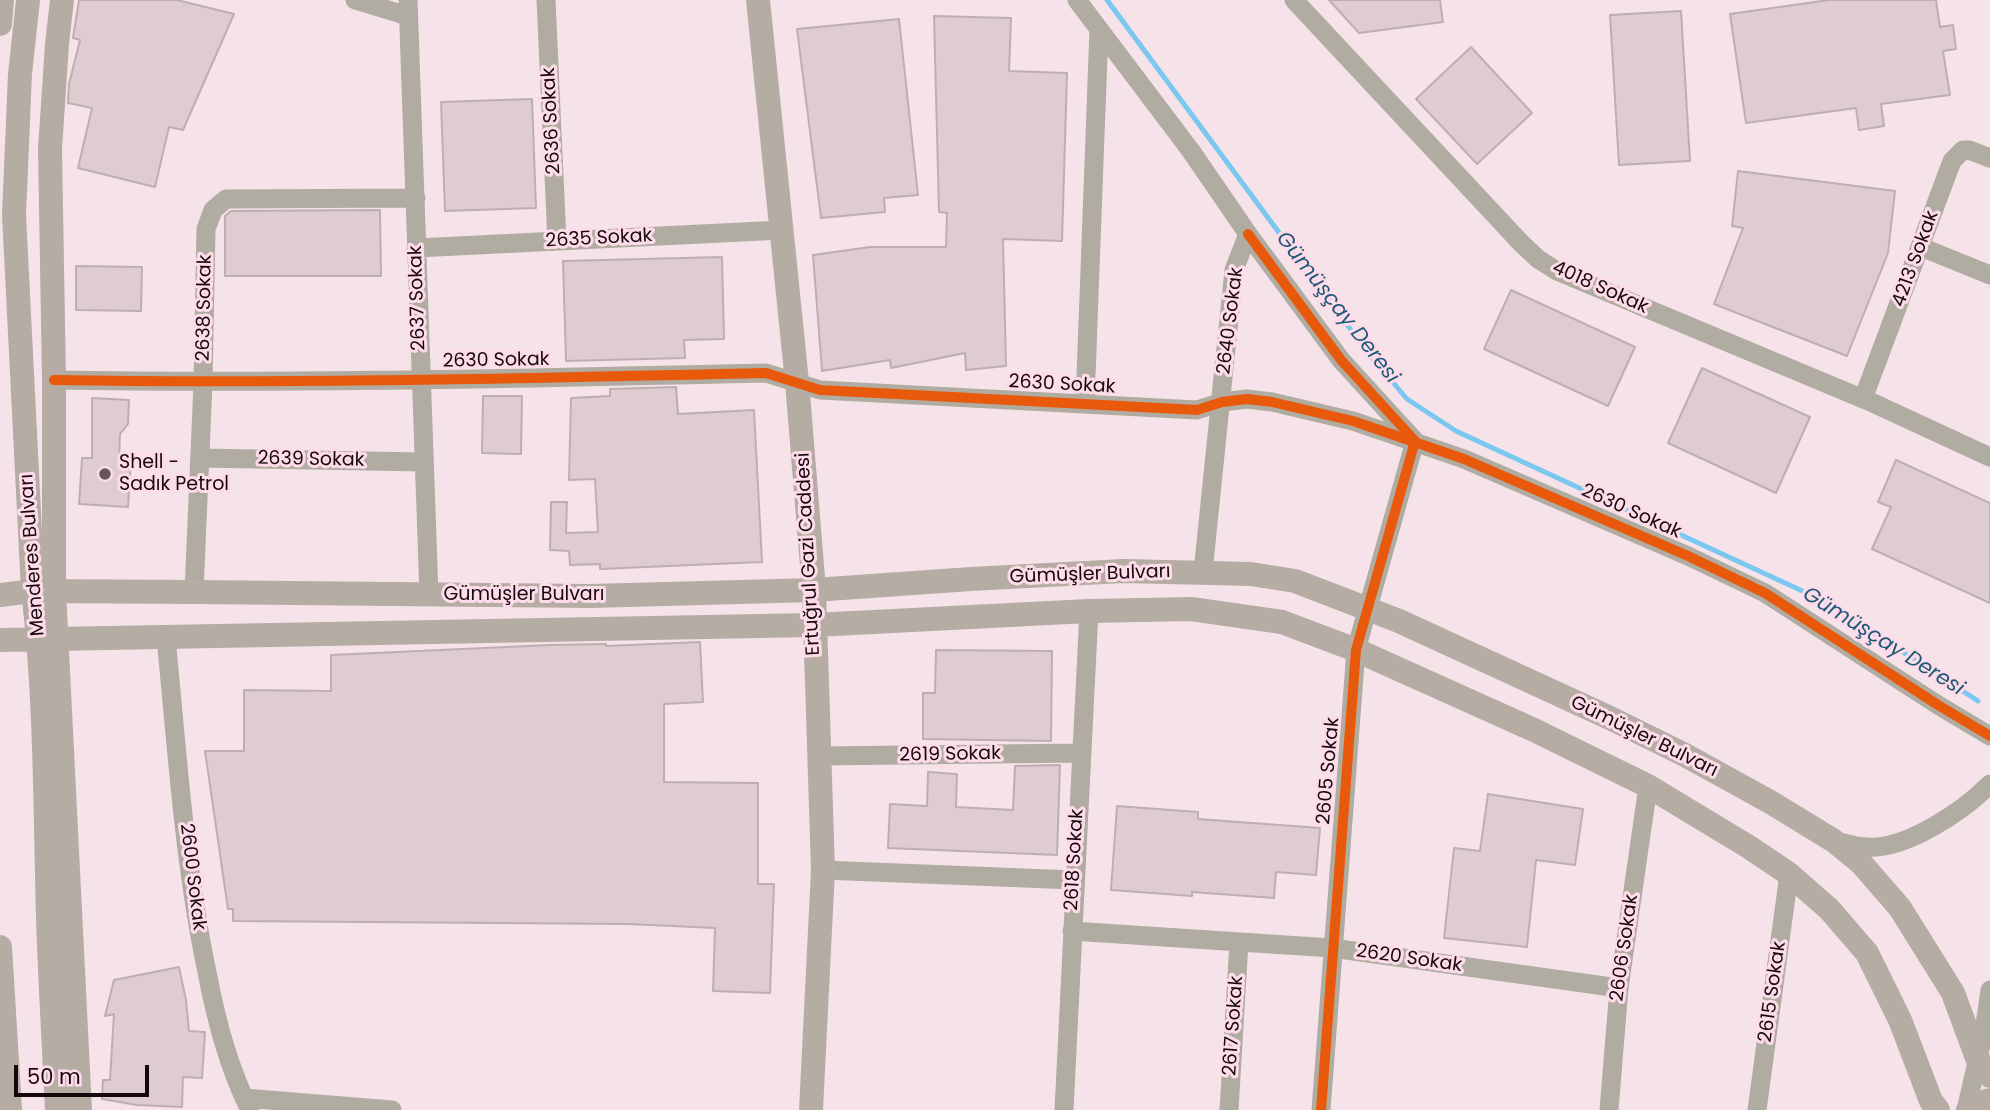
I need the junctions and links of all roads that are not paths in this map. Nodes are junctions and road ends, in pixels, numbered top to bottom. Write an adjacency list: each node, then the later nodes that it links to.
1 (2, 0): 10 (main road)
2 (28, 0): 33 (main road, Menderes Bulvarı)
3 (62, 0): 20 (main road)
4 (355, 0): 9 (street)
5 (546, 0): 16 (street, 2636 Sokak)
6 (758, 0): 14 (main road, Ertuğrul Gazi Caddesi)
7 (1077, 0): 11 (street)
8 (1294, 0): 24 (street, 4018 Sokak)
9 (408, 8): 13 (street, 2637 Sokak)
10 (0, 24)
11 (1099, 29): 15 (street); 26 (street)
12 (1990, 158): 17 (street, 4213 Sokak)
13 (416, 198): 18 (street, 2637 Sokak); 23 (street, 2638 Sokak)
14 (782, 230): 16 (street, 2635 Sokak); 22 (main road, Ertuğrul Gazi Caddesi)
15 (1248, 234): 25 (street, 2640 Sokak); 27 (street)
16 (557, 241): 18 (street, 2635 Sokak)
17 (1920, 247): 19 (street); 24 (street, 4213 Sokak)
18 (416, 248): 21 (street, 2637 Sokak)
19 (1990, 275)
20 (54, 380): 23 (street, 2630 Sokak); 33 (main road)
21 (421, 381): 22 (street, 2630 Sokak); 23 (street, 2630 Sokak); 30 (street, 2637 Sokak)
22 (797, 382): 26 (street, 2630 Sokak); 32 (main road, Ertuğrul Gazi Caddesi)
23 (204, 383): 29 (street, 2638 Sokak)
24 (1863, 399): 28 (street, 4018 Sokak)
25 (1222, 402): 26 (street, 2630 Sokak); 27 (street, 2630 Sokak); 31 (street, 2640 Sokak)
26 (1085, 403)
27 (1415, 442): 37 (street, 2605 Sokak); 44 (street, 2630 Sokak)
28 (1990, 457)
29 (200, 458): 30 (street, 2639 Sokak); 34 (street, 2638 Sokak)
30 (423, 462): 36 (street, 2637 Sokak)
31 (1203, 572): 32 (main road, Gümüşler Bulvarı); 37 (main road, Gümüşler Bulvarı)
32 (814, 590): 36 (main road, Gümüşler Bulvarı); 39 (main road, Ertuğrul Gazi Caddesi)
33 (43, 591): 34 (main road, Gümüşler Bulvarı); 35 (main road, Gümüşler Bulvarı); 42 (main road, Menderes Bulvarı)
34 (194, 592): 36 (main road, Gümüşler Bulvarı)
35 (0, 594)
36 (429, 596)
37 (1367, 608): 43 (street, 2605 Sokak); 49 (main road, Gümüşler Bulvarı)
38 (1088, 611): 39 (main road, Gümüşler Bulvarı); 43 (main road, Gümüşler Bulvarı); 45 (street, 2618 Sokak)
39 (814, 625): 40 (main road, Gümüşler Bulvarı); 46 (main road, Ertuğrul Gazi Caddesi)
40 (166, 638): 42 (main road, Gümüşler Bulvarı); 61 (street, 2600 Sokak)
41 (0, 640): 42 (main road, Gümüşler Bulvarı)
42 (48, 640): 63 (main road, Menderes Bulvarı); 64 (main road)
43 (1356, 650): 48 (main road, Gümüşler Bulvarı); 56 (street, 2605 Sokak)
44 (1990, 736)
45 (1081, 753): 46 (street, 2619 Sokak); 52 (street, 2618 Sokak)
46 (819, 756): 50 (main road, Ertuğrul Gazi Caddesi)
47 (1990, 784): 49 (street)
48 (1648, 786): 51 (main road, Gümüşler Bulvarı); 57 (street, 2606 Sokak)
49 (1834, 841): 59 (main road, Gümüşler Bulvarı)
50 (823, 870): 52 (street); 66 (main road, Ertuğrul Gazi Caddesi)
51 (1789, 874): 71 (street, 2615 Sokak); 72 (main road, Gümüşler Bulvarı)
52 (1074, 880): 53 (street, 2618 Sokak)
53 (1072, 931): 54 (street, 2620 Sokak); 67 (street, 2618 Sokak)
54 (1240, 942): 56 (street, 2620 Sokak); 68 (street, 2617 Sokak)
55 (0, 947): 62 (main road)
56 (1332, 948): 57 (street, 2620 Sokak); 69 (street, 2605 Sokak)
57 (1619, 988): 70 (street, 2606 Sokak)
58 (1990, 990): 59 (street)
59 (1984, 1067): 73 (street)
60 (1990, 1100): 73 (main road)
61 (247, 1104): 65 (street)
62 (10, 1110)
63 (57, 1110)
64 (80, 1110)
65 (392, 1110)
66 (811, 1110)
67 (1064, 1110)
68 (1229, 1110)
69 (1321, 1110)
70 (1609, 1110)
71 (1757, 1110)
72 (1938, 1110)
73 (1967, 1110)

